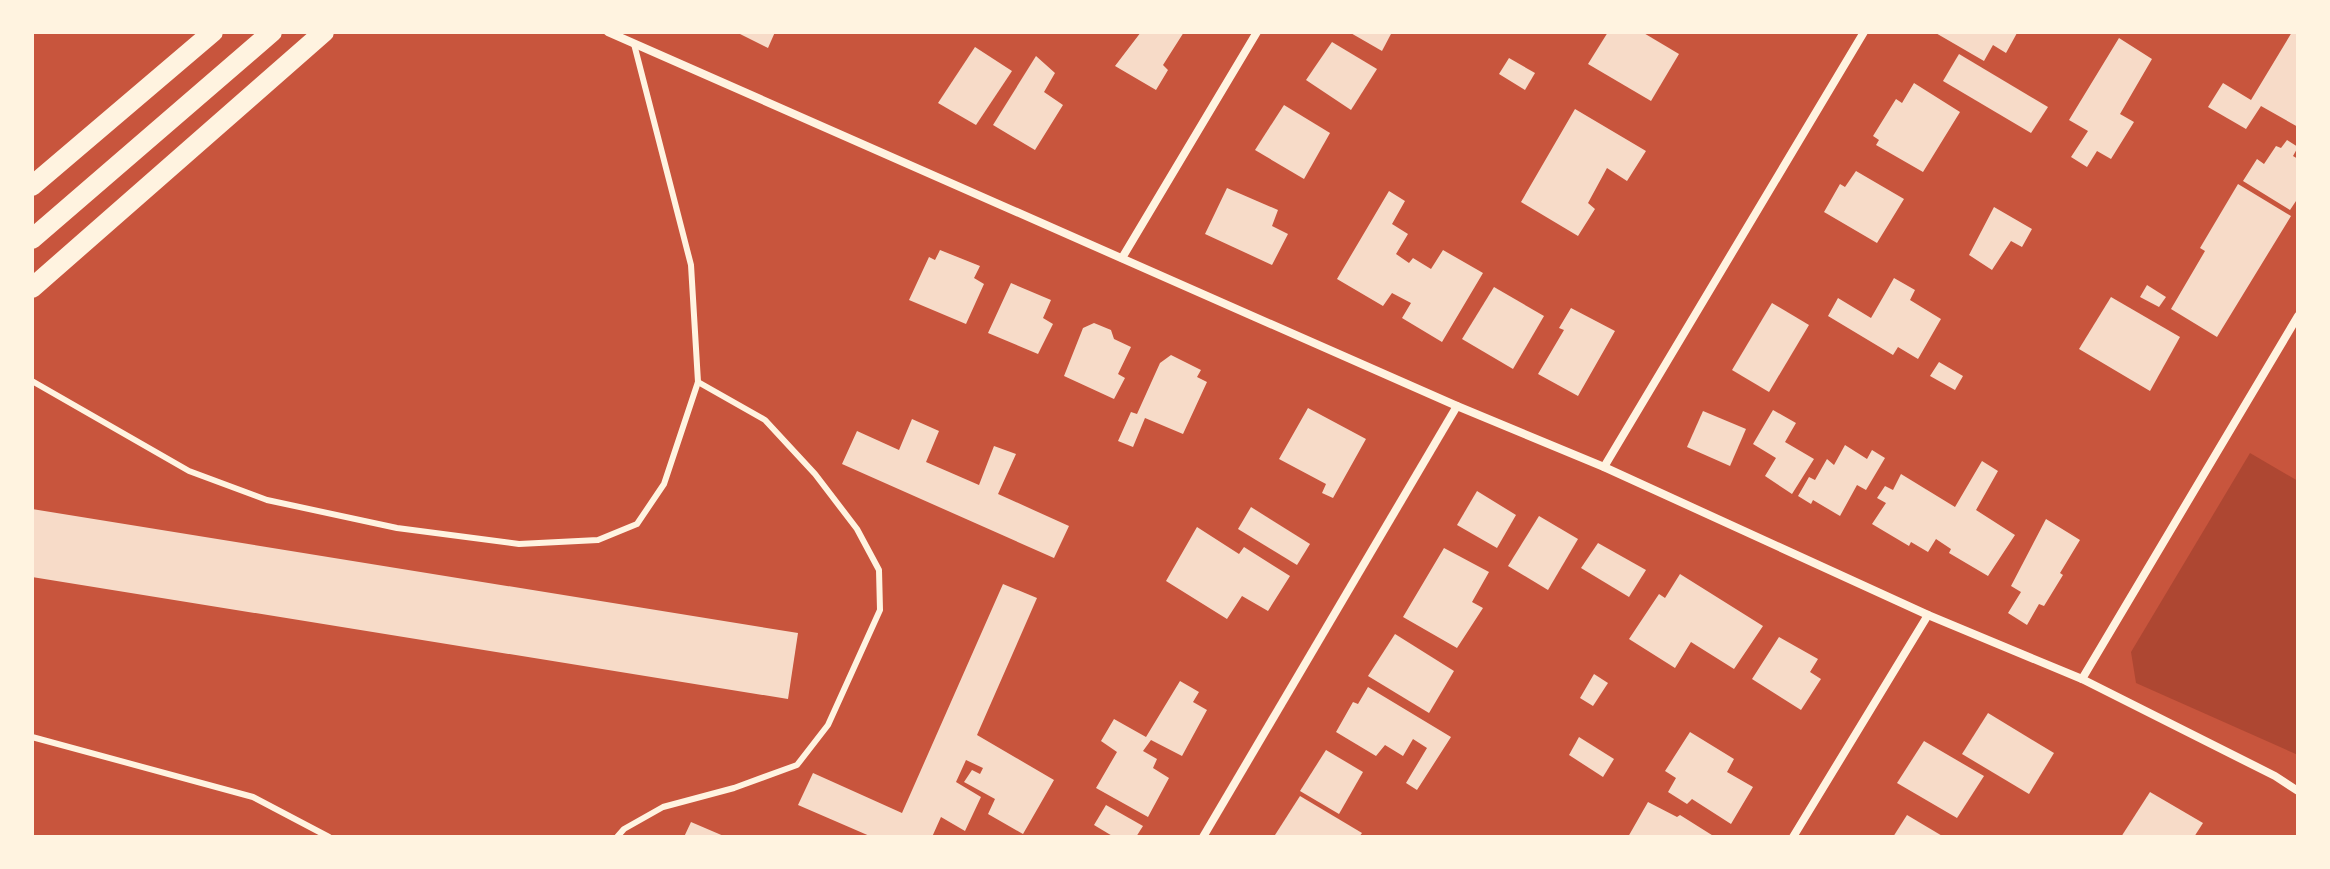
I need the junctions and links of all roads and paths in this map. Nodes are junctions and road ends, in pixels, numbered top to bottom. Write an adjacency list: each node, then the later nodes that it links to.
1 (213, 32): 8 (main road)
2 (272, 32): 9 (main road)
3 (324, 32): 11 (main road)
4 (608, 32): 7 (street)
5 (1257, 32): 10 (street)
6 (1864, 32): 16 (street)
7 (634, 44): 10 (street); 14 (lane)
8 (32, 186)
9 (32, 239)
10 (1122, 258): 15 (street)
11 (32, 288)
12 (2298, 316): 18 (street)
13 (32, 381): 14 (lane)
14 (698, 382): 22 (lane)
15 (1457, 406): 16 (street); 23 (street)
16 (1604, 467): 17 (street)
17 (1928, 615): 18 (street); 24 (street)
18 (2082, 679): 20 (street)
19 (32, 737): 21 (lane)
20 (2298, 791)
21 (329, 837)
22 (617, 837)
23 (1203, 837)
24 (1793, 837)

